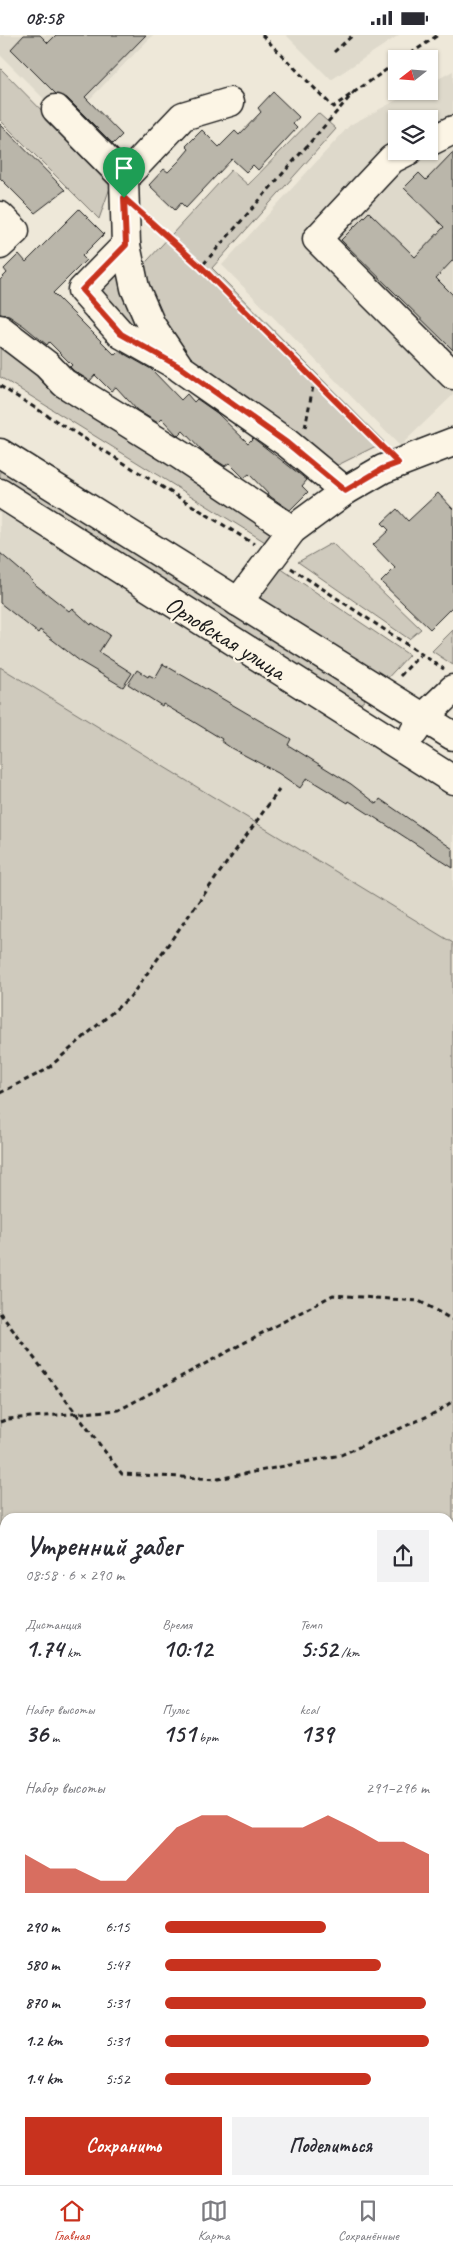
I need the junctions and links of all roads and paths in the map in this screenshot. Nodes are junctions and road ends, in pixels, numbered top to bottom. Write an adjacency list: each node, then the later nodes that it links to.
1 (262, 35): 7 (path)
2 (353, 35): 5 (path)
3 (438, 35): 4 (path)
4 (416, 50)
5 (334, 52)
6 (388, 68): 7 (path)
7 (355, 91): 17 (path)
8 (230, 102): 13 (street)
9 (56, 109): 13 (street)
10 (453, 130): 11 (street)
11 (438, 137)
12 (391, 160): 20 (street)
13 (124, 188): 16 (street); 17 (path)
14 (0, 216): 15 (street)
15 (0, 245)
16 (126, 245): 19 (street); 19 (street)
17 (201, 267): 21 (path)
18 (0, 329): 29 (street)
19 (180, 367): 25 (street)
20 (453, 375)
21 (314, 381): 25 (path); 26 (path)
22 (0, 385): 30 (path)
23 (453, 442): 26 (street)
24 (0, 453): 31 (street, Орловская улица)
25 (300, 454): 27 (street)
26 (398, 463): 27 (street)
27 (345, 491): 29 (street)
28 (0, 493): 35 (street, Орловская улица)
29 (292, 530): 30 (street)
30 (272, 555): 31 (street); 32 (path)
31 (238, 602): 33 (street, Орловская улица)
32 (449, 679): 33 (street)
33 (424, 717): 34 (street, Орловская улица); 35 (street)
34 (453, 736)
35 (403, 749): 36 (street, Орловская улица)
36 (453, 781)
37 (279, 790): 38 (path)
38 (0, 1093)
39 (0, 1313): 42 (path)
40 (453, 1320): 42 (path)
41 (453, 1401): 42 (path)
42 (77, 1414): 43 (path)
43 (0, 1422)

